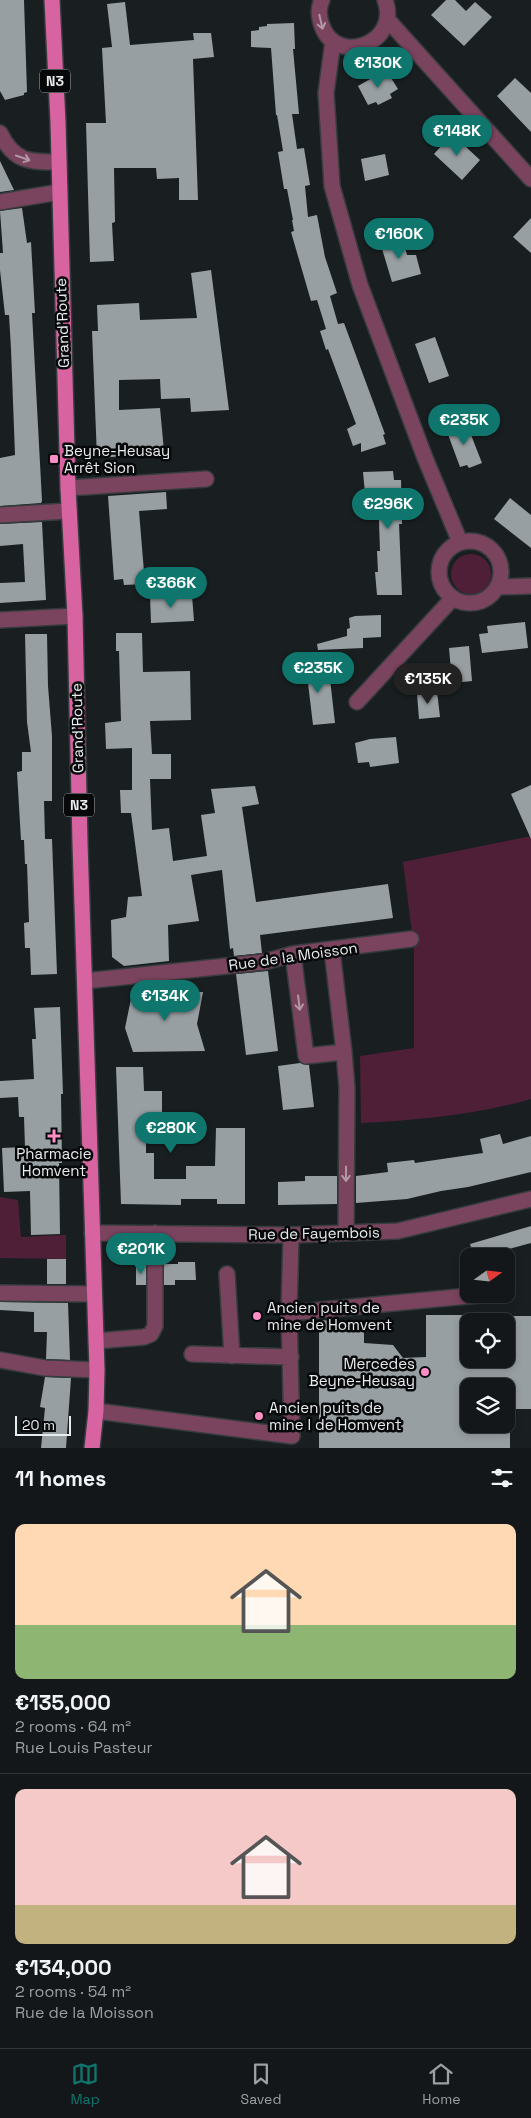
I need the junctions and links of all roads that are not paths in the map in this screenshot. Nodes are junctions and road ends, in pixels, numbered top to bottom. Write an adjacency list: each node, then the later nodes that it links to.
1 (52, 0): 7 (main road, N3)
2 (322, 0): 5 (street, one-way to 5)
3 (384, 0): 4 (street)
4 (387, 19): 5 (street); 8 (street)
5 (333, 41): 15 (street)
6 (0, 133): 7 (street, one-way to 7)
7 (59, 162): 9 (main road, Grand'Route / N3)
8 (531, 178)
9 (59, 192): 10 (street); 12 (main road, Grand'Route / N3)
10 (0, 202)
11 (206, 479): 12 (street)
12 (68, 488): 13 (main road, Grand'Route / N3)
13 (69, 511): 14 (street); 19 (main road, Grand'Route / N3)
14 (0, 515)
15 (460, 542): 17 (street); 18 (street)
16 (531, 586): 17 (street)
17 (497, 587): 18 (street)
18 (453, 598): 21 (street)
19 (75, 616): 20 (street); 25 (main road, Grand'Route / N3)
20 (0, 620)
21 (357, 702)
22 (411, 939): 23 (street, Rue de la Moisson)
23 (332, 950): 24 (street, Rue de la Moisson); 26 (street)
24 (292, 954): 25 (street, Rue de la Moisson); 26 (street, one-way to 26)
25 (85, 981): 28 (main road, Grand'Route / N3)
26 (344, 1052): 30 (street, one-way to 30)
27 (531, 1199): 30 (street, Rue de Fayembois)
28 (92, 1233): 29 (street, Rue de Fayembois); 34 (main road, Grand'Route / N3)
29 (155, 1233): 31 (street, Rue de Fayembois); 37 (street)
30 (346, 1233): 31 (street, Rue de Fayembois)
31 (292, 1235): 36 (street)
32 (227, 1274): 39 (street)
33 (0, 1293): 34 (street)
34 (94, 1294): 37 (main road, Grand'Route / N3)
35 (460, 1297): 36 (street)
36 (289, 1312): 40 (street)
37 (96, 1341): 42 (main road, Grand'Route / N3)
38 (192, 1354): 39 (street)
39 (232, 1356): 40 (street)
40 (291, 1357): 43 (street)
41 (0, 1360): 42 (street)
42 (97, 1370): 43 (main road, Grand'Route / N3)
43 (96, 1411): 44 (main road, Grand'Route / N3)
44 (92, 1448)

